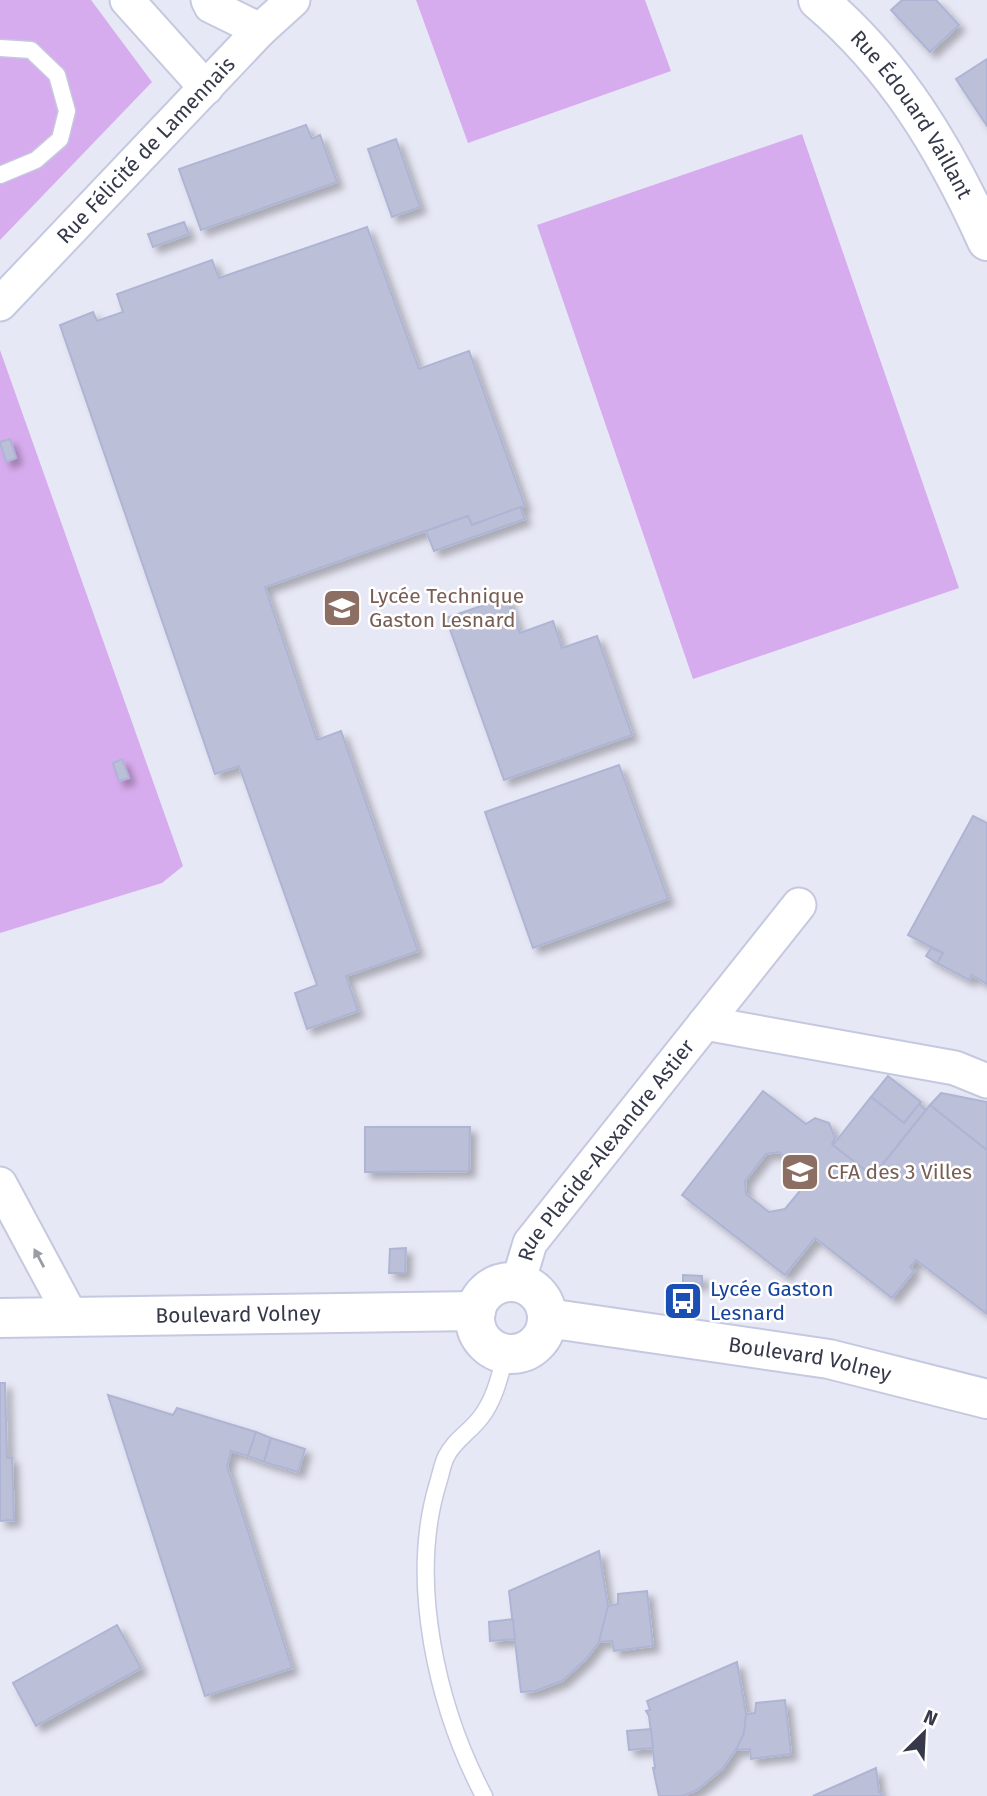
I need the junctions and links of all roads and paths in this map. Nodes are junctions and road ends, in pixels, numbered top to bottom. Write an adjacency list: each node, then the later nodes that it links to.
1 (127, 0): 7 (street)
2 (208, 0): 5 (street)
3 (293, 0): 5 (street, Rue Félicité de Lamennais)
4 (818, 0): 9 (street, Rue Édouard Vaillant)
5 (260, 30): 7 (street, Rue Félicité de Lamennais)
6 (0, 48): 8 (lane)
7 (206, 88): 10 (street, Rue Félicité de Lamennais)
8 (0, 175)
9 (987, 241)
10 (0, 304)
11 (799, 905): 12 (street, Rue Placide-Alexandre Astier)
12 (705, 1023): 13 (street, Rue Placide-Alexandre Astier); 15 (street, Rue Placide-Alexandre Astier)
13 (987, 1081)
14 (0, 1184): 18 (street, one-way to 14)
15 (518, 1283): 16 (street); 19 (street)
16 (476, 1311): 18 (street, Boulevard Volney); 20 (street)
17 (0, 1318): 18 (street, Boulevard Volney)
18 (72, 1318)
19 (547, 1318): 20 (street); 21 (street, Boulevard Volney)
20 (506, 1353): 22 (lane)
21 (987, 1399)
22 (484, 1796)

